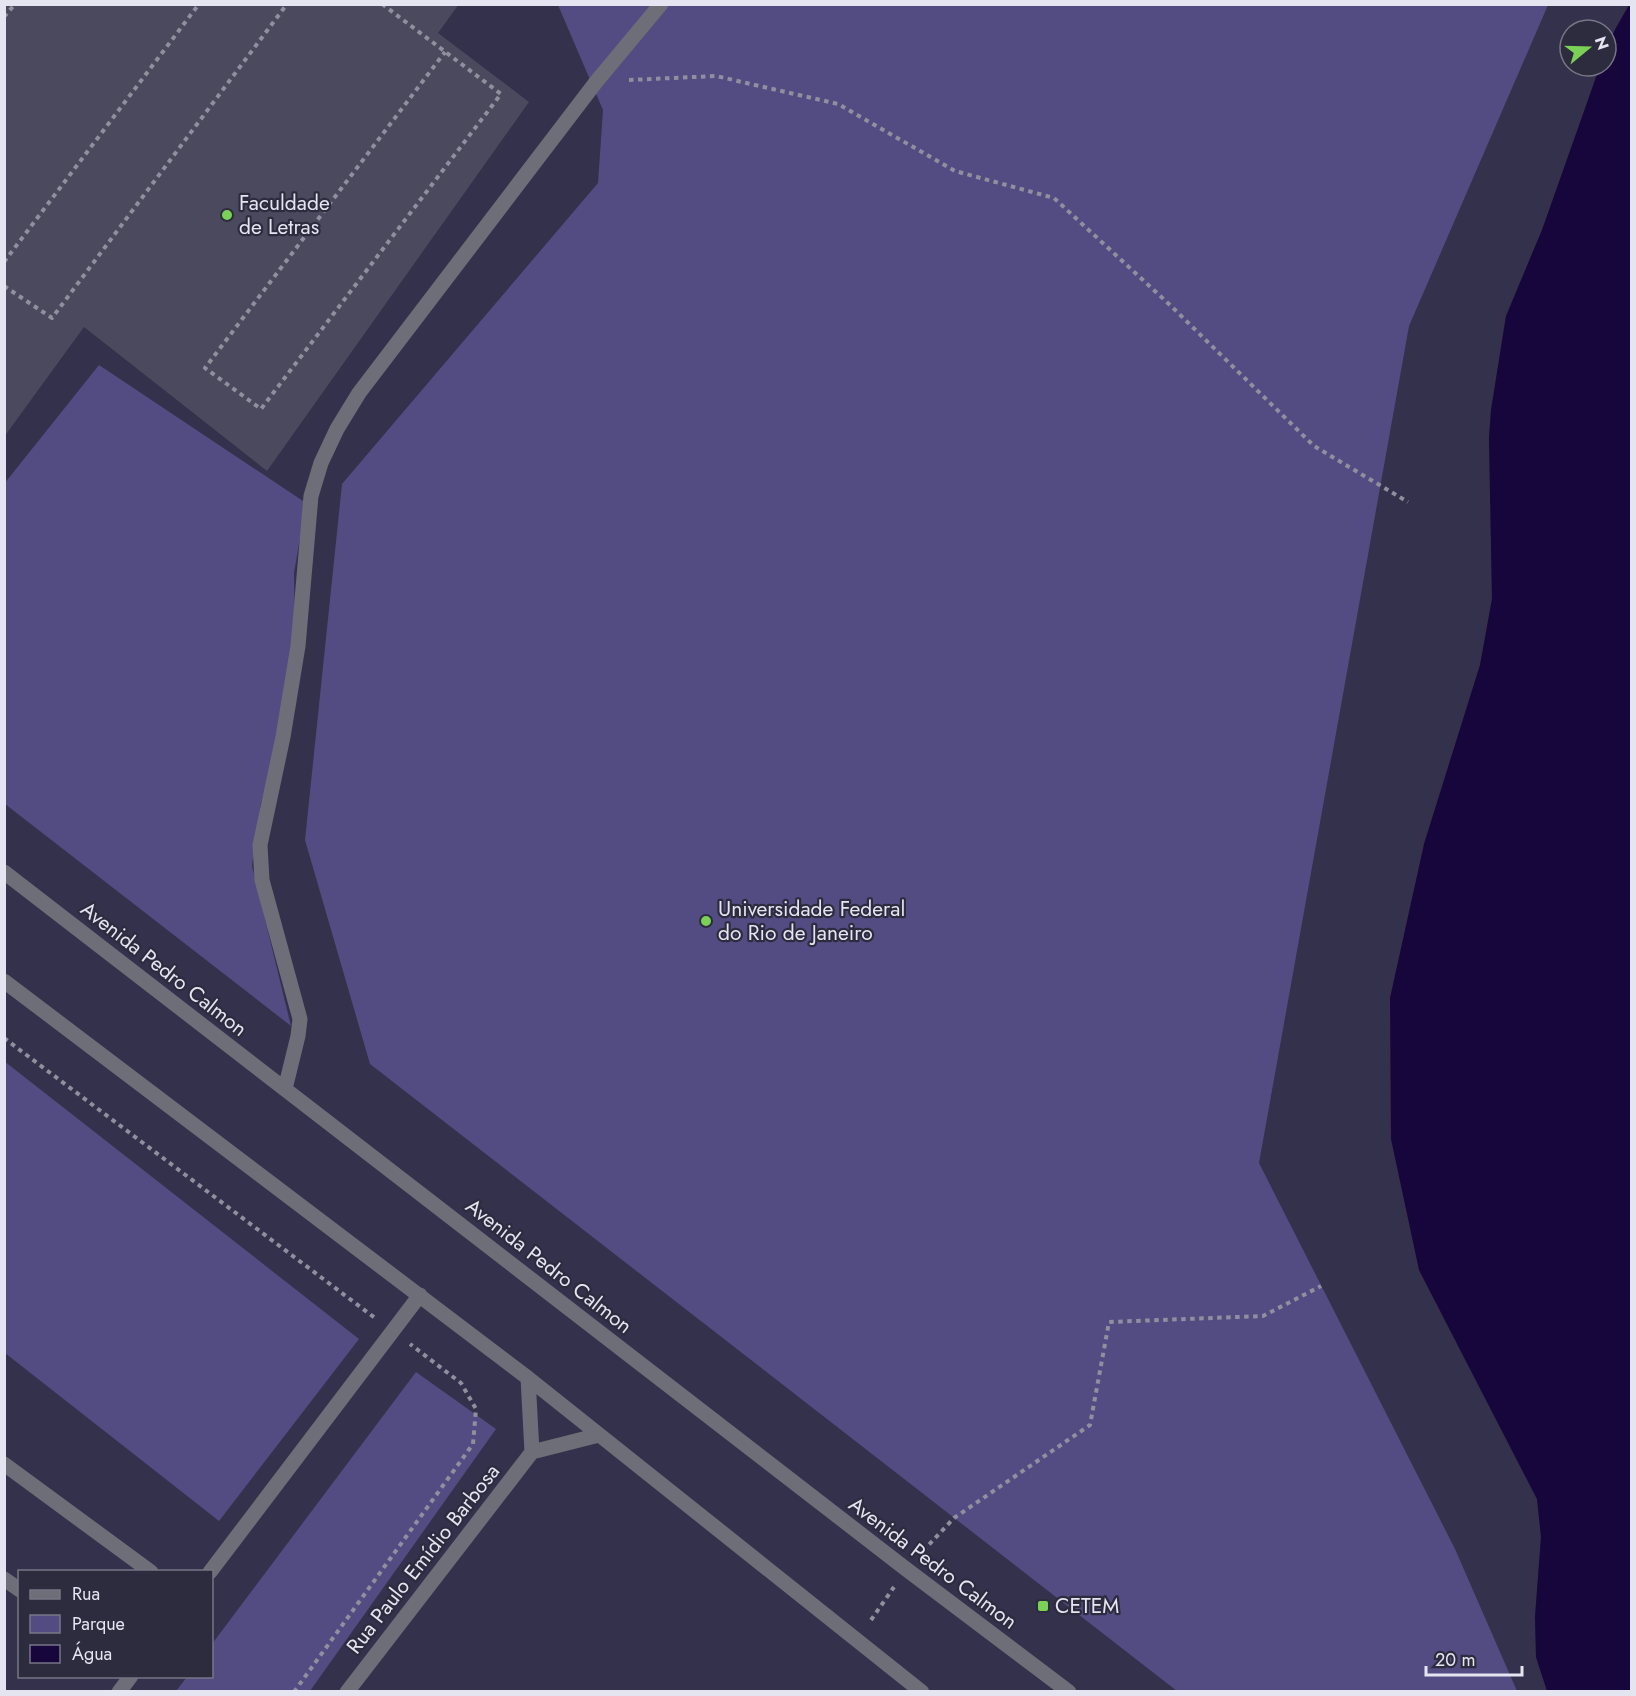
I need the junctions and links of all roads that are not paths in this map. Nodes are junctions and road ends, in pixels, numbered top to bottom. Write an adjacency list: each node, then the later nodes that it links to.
1 (661, 4): 4 (street)
2 (4, 872): 4 (street, Avenida Pedro Calmon)
3 (4, 981): 5 (street)
4 (285, 1089): 18 (street, Avenida Pedro Calmon)
5 (420, 1295): 6 (street); 11 (street)
6 (528, 1378): 7 (street); 8 (street)
7 (599, 1435): 8 (street); 17 (street)
8 (532, 1452): 16 (street, Rua Paulo Emídio Barbosa)
9 (4, 1464): 10 (street)
10 (148, 1570)
11 (212, 1570)
12 (4, 1579): 13 (street)
13 (18, 1589)
14 (130, 1678): 15 (street)
15 (119, 1692)
16 (347, 1692)
17 (922, 1692)
18 (1069, 1692)

